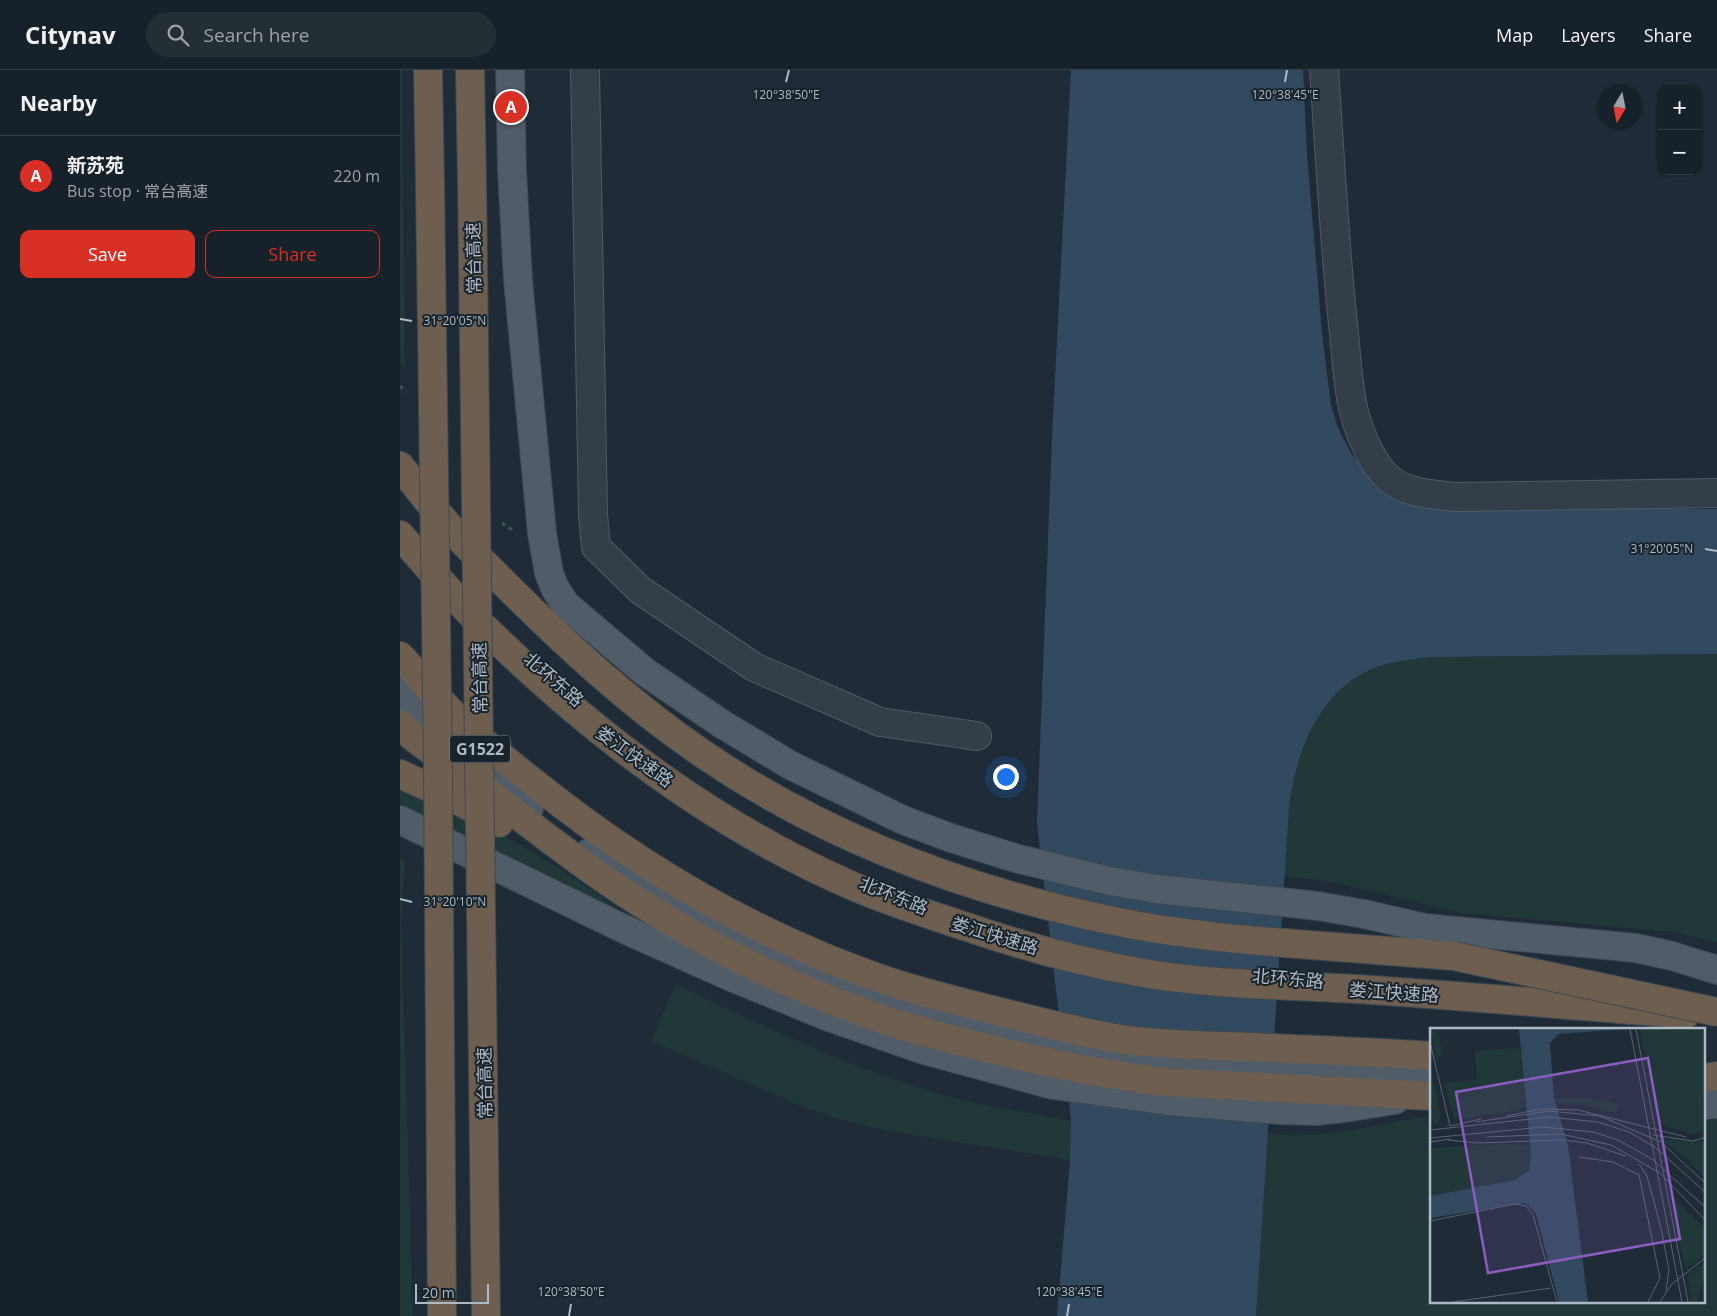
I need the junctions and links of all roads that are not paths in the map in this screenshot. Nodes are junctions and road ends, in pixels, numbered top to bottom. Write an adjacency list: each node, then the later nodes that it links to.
1 (428, 70): 32 (highway, G1522, bridge)
2 (470, 70): 33 (highway, 常台高速 / G1522, bridge)
3 (510, 70): 17 (main road)
4 (585, 70): 13 (street)
5 (1324, 70): 7 (street)
6 (400, 466): 18 (highway, bridge)
7 (1717, 493)
8 (400, 523): 18 (main road, 北环东路)
9 (400, 535): 19 (highway, 娄江快速路, bridge)
10 (400, 656): 20 (highway, bridge)
11 (400, 691): 23 (main road)
12 (400, 724): 16 (highway)
13 (977, 736)
14 (400, 774): 16 (highway)
15 (400, 820): 29 (main road)
16 (573, 859): 28 (highway)
17 (1717, 970)
18 (1717, 1011)
19 (1717, 1017)
20 (1430, 1056)
21 (1704, 1071): 22 (highway)
22 (1717, 1072)
23 (1430, 1076)
24 (1717, 1076): 25 (highway)
25 (1704, 1078)
26 (1704, 1091): 27 (main road)
27 (1717, 1092)
28 (1430, 1096)
29 (1430, 1096)
30 (1717, 1104): 31 (main road)
31 (1704, 1105)
32 (442, 1316)
33 (486, 1316)

